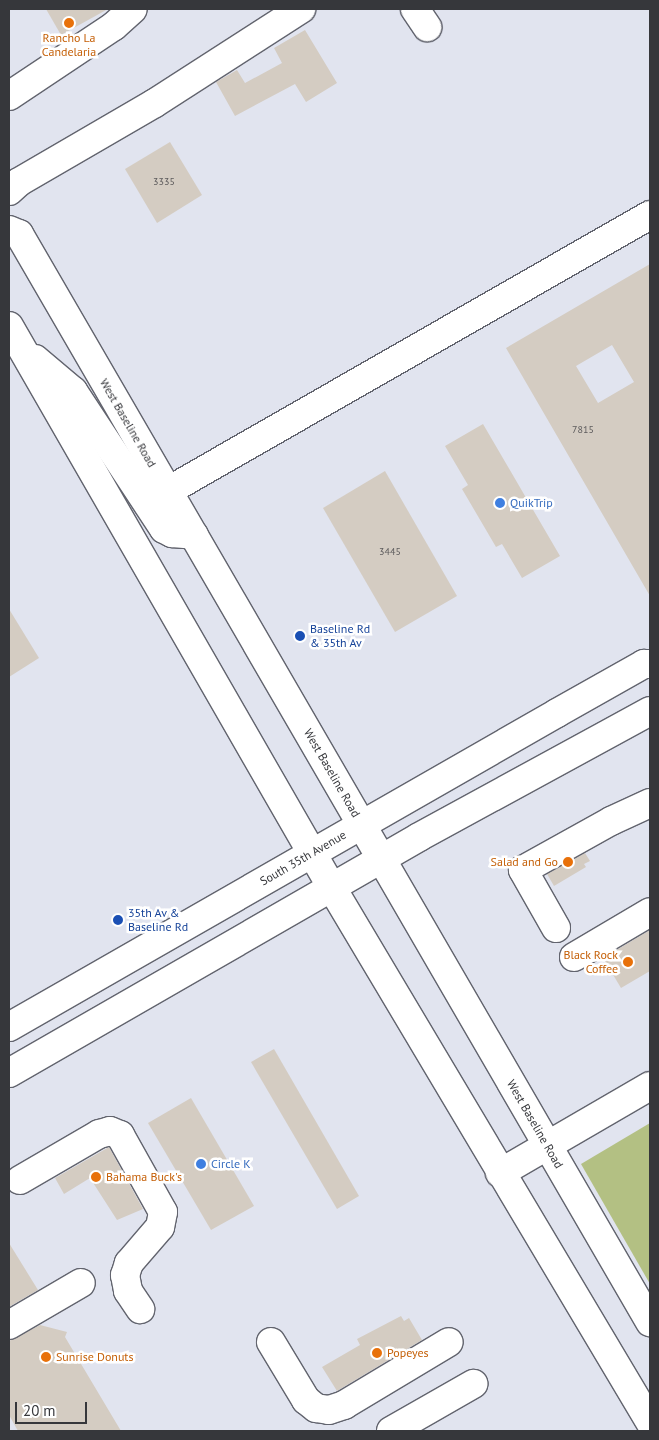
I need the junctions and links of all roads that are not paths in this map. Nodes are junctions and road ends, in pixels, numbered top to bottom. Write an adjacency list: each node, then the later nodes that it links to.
1 (133, 9): 3 (main road)
2 (301, 9): 4 (main road)
3 (9, 96)
4 (9, 192)
5 (650, 215): 8 (main road)
6 (9, 230): 8 (main road, West Baseline Road)
7 (14, 336): 9 (main road); 14 (main road)
8 (168, 491): 9 (main road, West Baseline Road)
9 (194, 535): 13 (main road, West Baseline Road)
10 (650, 664): 13 (main road, South 35th Avenue)
11 (650, 711): 15 (main road)
12 (650, 803): 18 (main road)
13 (362, 824): 14 (main road, South 35th Avenue); 15 (main road, West Baseline Road)
14 (312, 854): 16 (main road); 20 (main road, South 35th Avenue)
15 (382, 859): 16 (main road); 23 (main road, West Baseline Road)
16 (332, 888): 21 (main road); 24 (main road)
17 (650, 912): 19 (main road)
18 (556, 928)
19 (574, 957)
20 (9, 1027)
21 (9, 1073)
22 (650, 1086): 23 (main road)
23 (547, 1145): 24 (main road); 28 (main road, West Baseline Road)
24 (500, 1173): 33 (main road)
25 (20, 1180): 27 (main road)
26 (81, 1283): 29 (main road)
27 (140, 1310)
28 (650, 1322)
29 (9, 1325)
30 (271, 1342): 31 (main road)
31 (449, 1342)
32 (473, 1384): 34 (main road)
33 (650, 1422)
34 (391, 1431)

